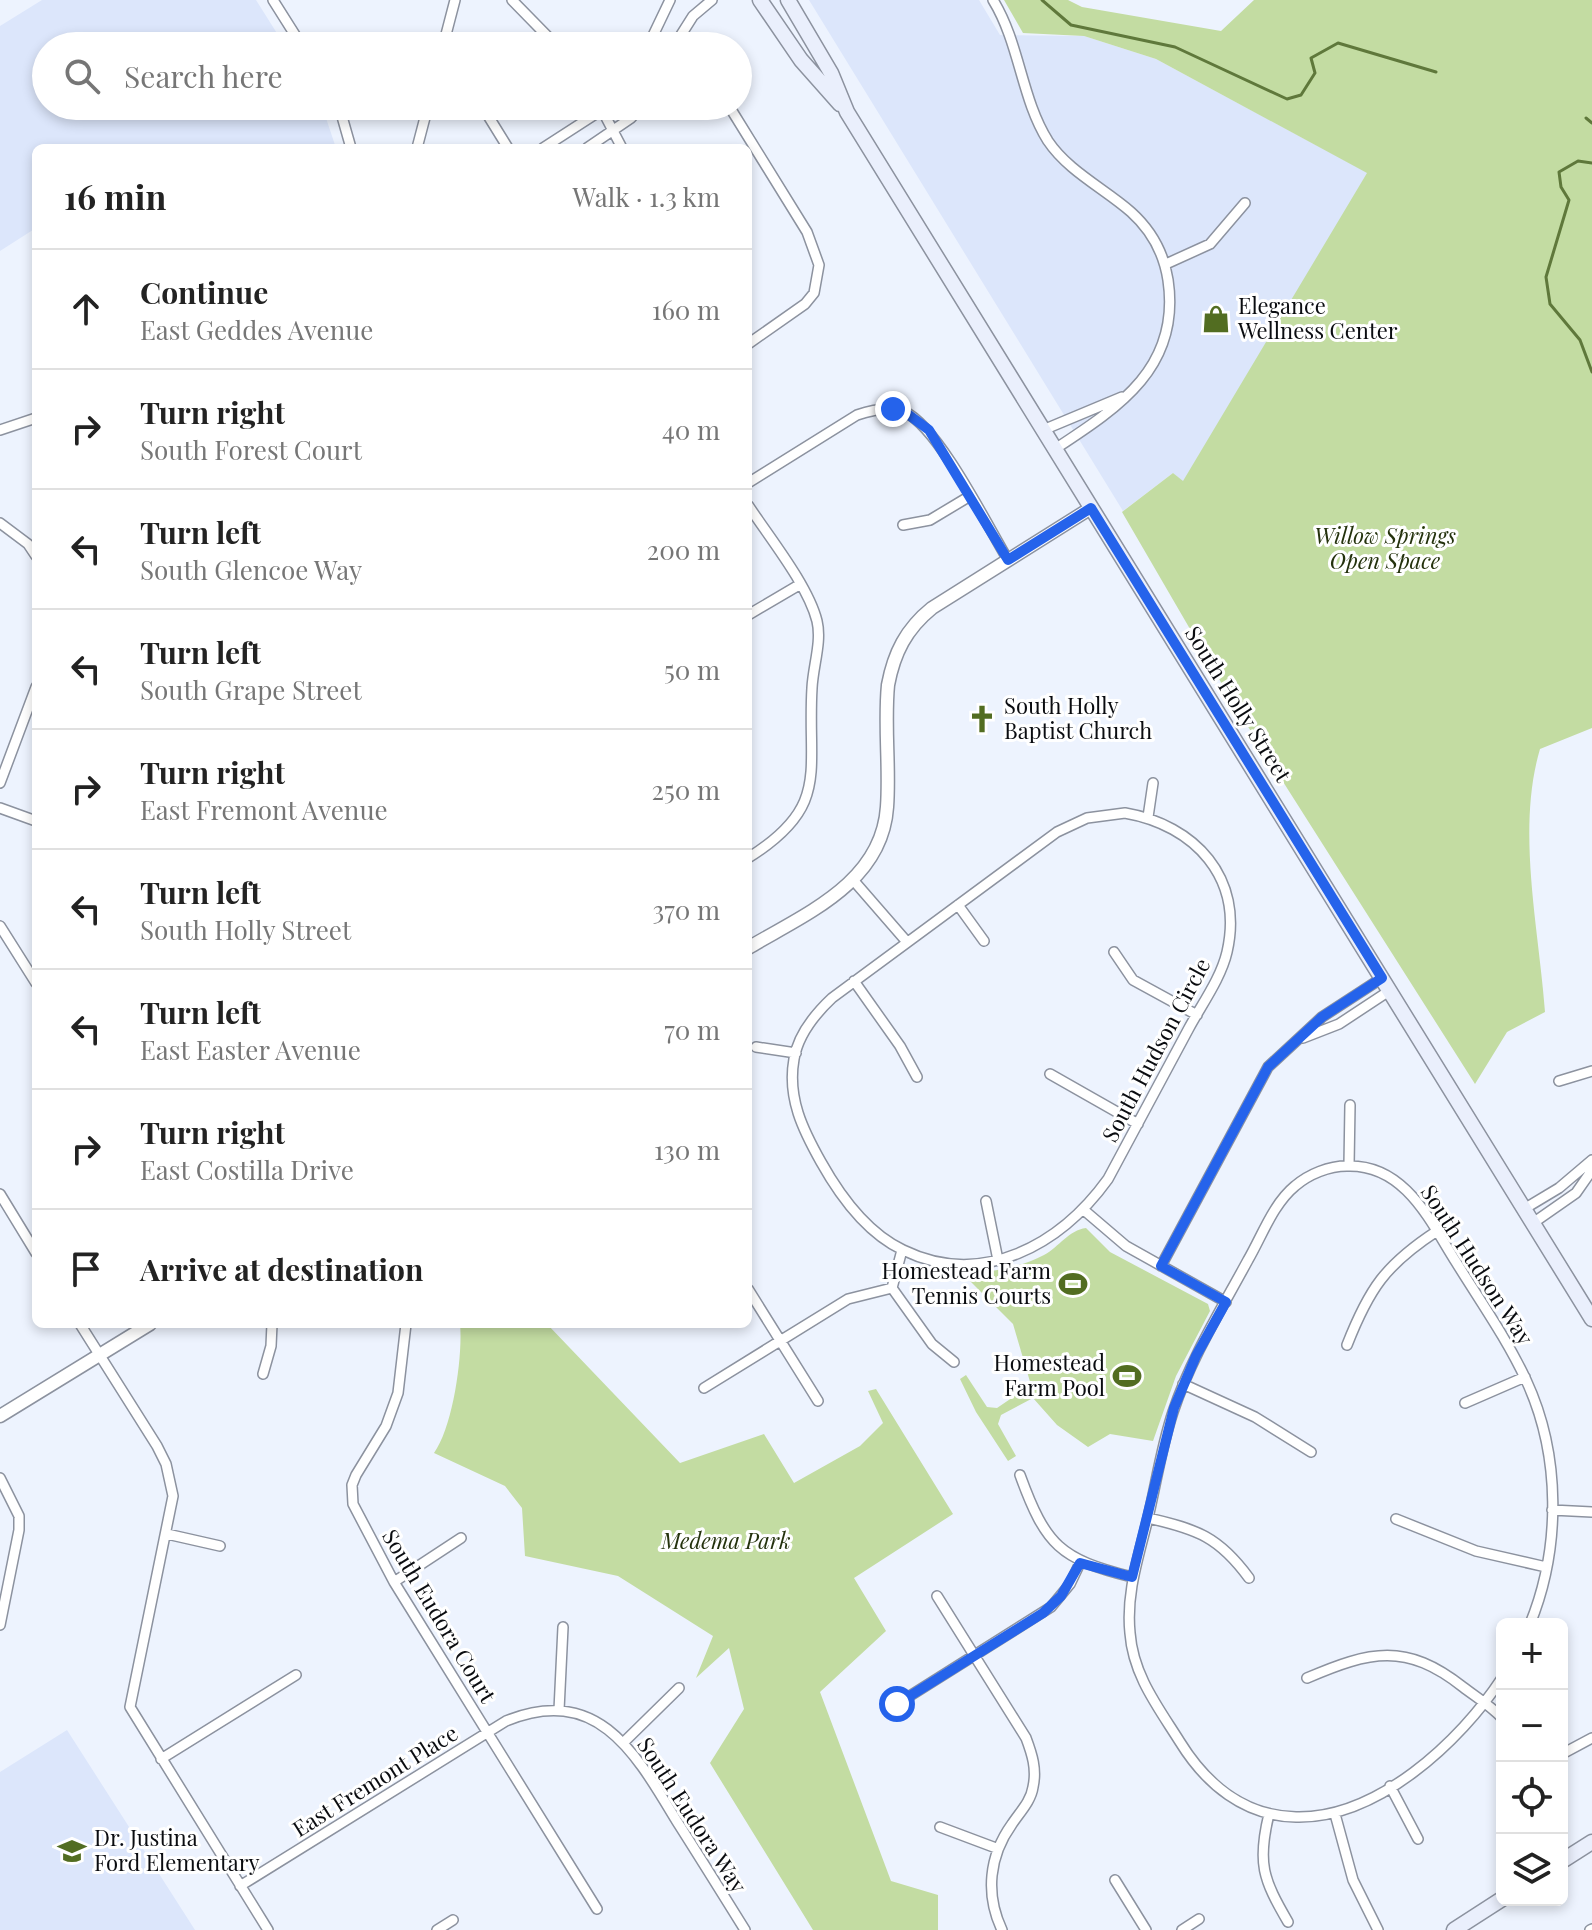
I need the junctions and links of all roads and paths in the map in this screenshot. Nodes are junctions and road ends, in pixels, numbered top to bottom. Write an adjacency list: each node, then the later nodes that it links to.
1 (273, 0): 9 (street)
2 (455, 0): 10 (street)
3 (512, 0): 11 (street)
4 (670, 0): 12 (street)
5 (712, 0): 13 (street)
6 (760, 0): 14 (main road, South Holly Street)
7 (788, 0): 14 (main road, South Holly Street)
8 (993, 0): 30 (street)
9 (293, 32)
10 (447, 32)
11 (543, 32)
12 (655, 32)
13 (683, 32)
14 (847, 112): 35 (main road, South Holly Street)
15 (343, 120): 23 (street)
16 (424, 120): 24 (street)
17 (491, 120): 25 (street)
18 (586, 120): 26 (street)
19 (608, 120): 22 (street)
20 (626, 120): 22 (street)
21 (738, 120): 31 (street)
22 (612, 132): 27 (street); 28 (street)
23 (350, 144)
24 (418, 144)
25 (506, 144)
26 (549, 144)
27 (593, 144)
28 (620, 144)
29 (1245, 203): 30 (street)
30 (1166, 264): 32 (street)
31 (752, 341)
32 (1125, 396): 35 (street); 36 (street)
33 (32, 419): 34 (street)
34 (0, 430)
35 (1043, 430): 36 (main road, South Holly Street)
36 (1055, 449): 39 (main road, South Holly Street)
37 (752, 481): 38 (street)
38 (970, 496): 42 (street); 44 (street)
39 (1091, 508): 44 (street); 63 (main road, South Holly Street)
40 (752, 511): 45 (street)
41 (0, 523): 43 (street)
42 (903, 525)
43 (32, 550)
44 (1008, 560): 54 (street)
45 (799, 585): 46 (street); 53 (street)
46 (752, 613)
47 (32, 698): 48 (street)
48 (0, 783)
49 (1153, 783): 51 (street)
50 (0, 808): 52 (street)
51 (1148, 817): 55 (street, South Hudson Circle); 64 (street, South Hudson Circle)
52 (32, 820)
53 (752, 855)
54 (854, 881): 58 (street); 59 (street)
55 (958, 905): 57 (street); 58 (street, South Hudson Circle)
56 (0, 926): 61 (street)
57 (984, 941)
58 (907, 942): 62 (street, South Hudson Circle)
59 (752, 945)
60 (1114, 952): 64 (street)
61 (32, 977)
62 (854, 981): 67 (street, South Hudson Circle); 70 (street)
63 (1386, 984): 65 (street); 65 (street); 79 (main road, South Holly Street)
64 (1197, 1015): 73 (street, South Hudson Circle)
65 (1296, 1041): 86 (street)
66 (756, 1047): 67 (street)
67 (796, 1053): 84 (street)
68 (1592, 1071): 71 (street)
69 (1050, 1074): 73 (street)
70 (917, 1077)
71 (1559, 1081)
72 (1350, 1105): 75 (street)
73 (1138, 1124): 80 (street, South Hudson Circle)
74 (1592, 1160): 79 (street)
75 (1349, 1165): 82 (street, South Hudson Way); 89 (street)
76 (1592, 1170): 81 (street)
77 (0, 1194): 83 (street)
78 (986, 1201): 85 (street)
79 (1524, 1209): 81 (main road, South Holly Street)
80 (1085, 1211): 85 (street, South Hudson Circle); 86 (street)
81 (1533, 1223): 90 (main road, South Holly Street)
82 (1437, 1231): 96 (street); 100 (street, South Hudson Way)
83 (32, 1246)
84 (902, 1250): 85 (street, South Hudson Circle); 87 (street)
85 (998, 1260)
86 (1161, 1266): 89 (street)
87 (892, 1288): 95 (street); 98 (street)
88 (752, 1295): 95 (street)
89 (1226, 1302): 101 (street)
90 (1592, 1319)
91 (82, 1328): 97 (street)
92 (143, 1328): 97 (street)
93 (272, 1328): 99 (street)
94 (406, 1328): 120 (street, South Eudora Court)
95 (782, 1342): 102 (street); 103 (street)
96 (1347, 1345)
97 (99, 1355): 105 (street); 113 (street)
98 (954, 1362)
99 (263, 1374)
100 (1525, 1377): 104 (street, South Hudson Way); 109 (street, South Hudson Way)
101 (1183, 1384): 106 (street); 111 (street)
102 (704, 1388)
103 (818, 1401)
104 (1465, 1403)
105 (0, 1416)
106 (1311, 1452)
107 (1020, 1475): 116 (street)
108 (0, 1478): 123 (street)
109 (1552, 1510): 110 (street); 117 (street, South Hudson Way)
110 (1592, 1512)
111 (1148, 1518): 118 (street); 119 (street)
112 (1396, 1519): 117 (street)
113 (167, 1534): 115 (street); 138 (street)
114 (461, 1538): 120 (street)
115 (220, 1546)
116 (1080, 1563): 118 (street); 125 (street)
117 (1546, 1567): 122 (street, South Hudson Way)
118 (1132, 1577): 140 (street)
119 (1249, 1578)
120 (394, 1582): 134 (street, South Eudora Court)
121 (937, 1596): 125 (street)
122 (1532, 1618)
123 (0, 1625)
124 (563, 1627): 132 (street)
125 (976, 1657): 130 (street); 145 (street)
126 (296, 1675): 138 (street)
127 (1307, 1678): 131 (street)
128 (1496, 1687): 131 (street)
129 (679, 1688): 136 (street)
130 (897, 1704)
131 (1485, 1704): 133 (street); 139 (street)
132 (559, 1710): 134 (street, South Eudora Way); 136 (street, South Eudora Way)
133 (1496, 1713)
134 (488, 1732): 148 (street, East Fremont Place); 150 (street, South Eudora Court)
135 (1592, 1738): 137 (street)
136 (624, 1742): 156 (street, South Eudora Way)
137 (1568, 1751)
138 (161, 1759): 148 (street)
139 (1390, 1786): 141 (street); 143 (street)
140 (1269, 1814): 141 (street); 153 (street)
141 (1335, 1814): 160 (street)
142 (940, 1827): 145 (street)
143 (1418, 1839)
144 (1592, 1842): 146 (main road)
145 (996, 1848): 157 (street)
146 (1568, 1857)
147 (1115, 1880): 158 (street)
148 (240, 1886): 154 (street)
149 (1496, 1903): 161 (main road)
150 (597, 1909)
151 (1199, 1919): 159 (street)
152 (453, 1920): 155 (street)
153 (1288, 1922)
154 (268, 1930)
155 (437, 1930)
156 (745, 1930)
157 (1002, 1930)
158 (1146, 1930)
159 (1182, 1930)
160 (1378, 1930)
161 (1454, 1930)

